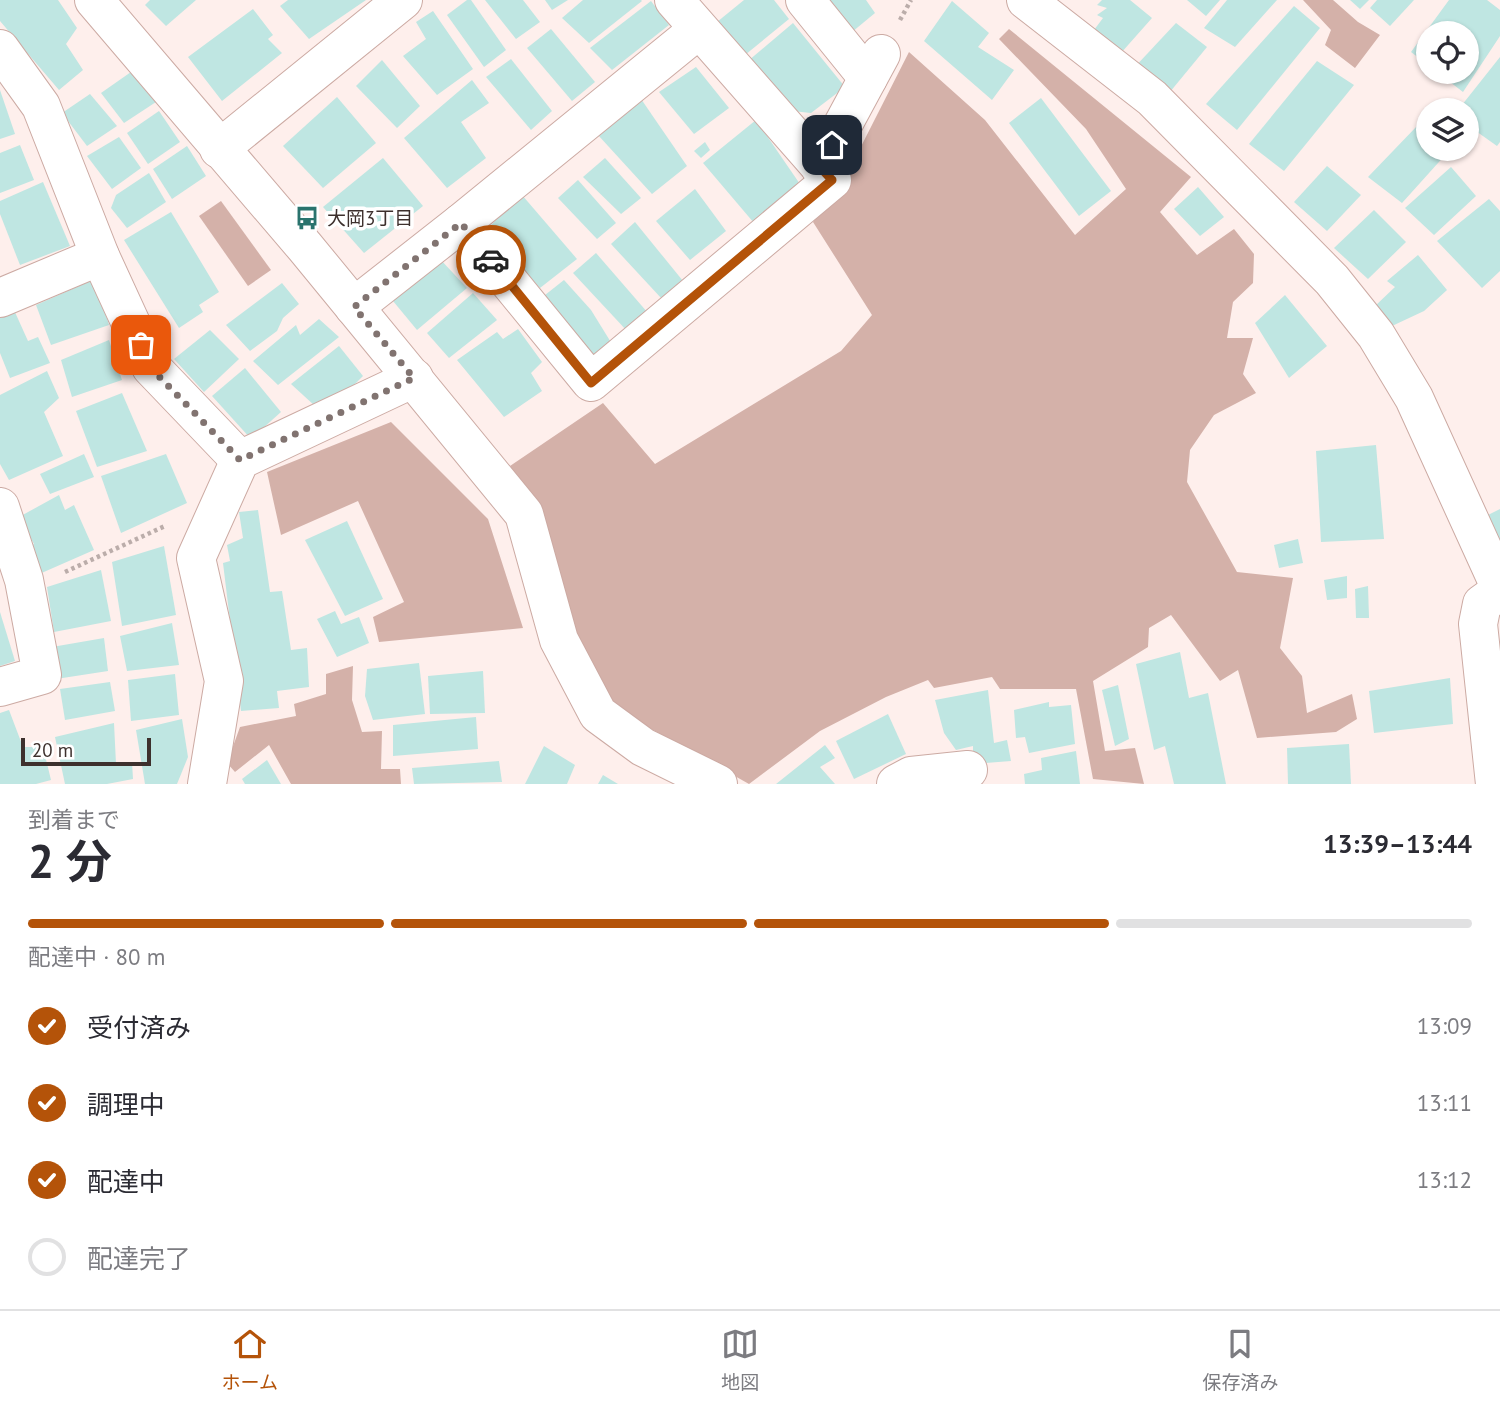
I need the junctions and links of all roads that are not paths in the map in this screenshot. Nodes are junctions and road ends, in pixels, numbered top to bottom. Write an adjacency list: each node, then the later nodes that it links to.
1 (94, 0): 8 (street)
2 (403, 0): 8 (street)
3 (674, 0): 6 (street)
4 (805, 0): 9 (street)
5 (1026, 0): 17 (street)
6 (698, 30): 9 (street); 10 (street)
7 (0, 49): 11 (street)
8 (219, 149): 13 (street)
9 (820, 167): 10 (street)
10 (461, 223): 13 (street)
11 (100, 256): 12 (street); 15 (street)
12 (0, 298)
13 (354, 307): 14 (street)
14 (414, 378): 15 (street); 21 (street)
15 (240, 460): 20 (street)
16 (0, 507): 18 (street)
17 (1500, 589): 23 (street)
18 (0, 687)
19 (968, 771): 22 (street)
20 (207, 784)
21 (718, 784)
22 (895, 784)
23 (1495, 784)

